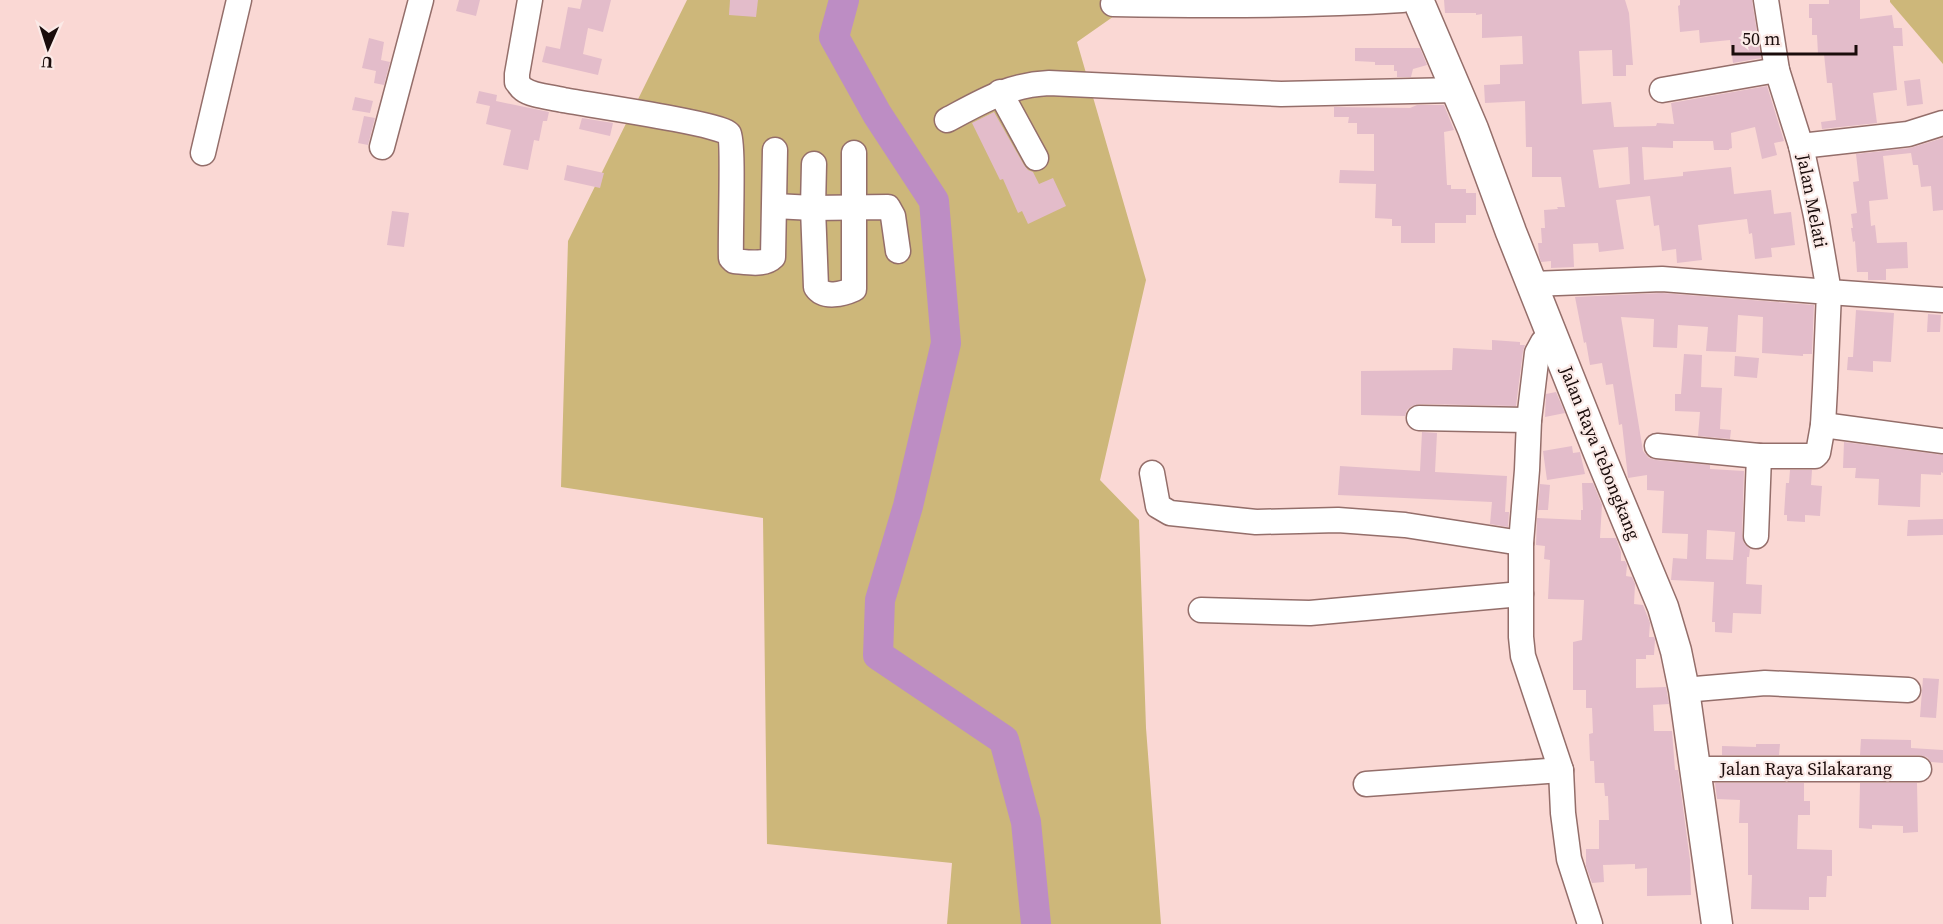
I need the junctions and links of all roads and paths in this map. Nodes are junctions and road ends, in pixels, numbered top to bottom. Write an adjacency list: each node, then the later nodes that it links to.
1 (239, 0): 17 (street)
2 (421, 0): 15 (street)
3 (530, 0): 21 (street)
4 (1402, 0): 7 (street)
5 (1418, 0): 9 (main road, Jalan Raya Tebongkang)
6 (1766, 0): 8 (street, Jalan Melati)
7 (1113, 4)
8 (1777, 70): 10 (street); 14 (street, Jalan Melati)
9 (1456, 90): 11 (street); 25 (main road, Jalan Raya Tebongkang)
10 (1662, 90)
11 (1000, 92): 12 (street); 19 (street)
12 (947, 120)
13 (1943, 123): 14 (street)
14 (1801, 146): 26 (street, Jalan Melati)
15 (382, 147)
16 (775, 150): 21 (street)
17 (203, 153)
18 (854, 153): 23 (street)
19 (1036, 158)
20 (814, 164): 22 (street)
21 (775, 206): 22 (street)
22 (813, 208): 23 (street); 23 (street)
23 (853, 208): 24 (street)
24 (898, 251)
25 (1532, 284): 26 (street); 28 (main road, Jalan Raya Tebongkang)
26 (1828, 292): 27 (street); 31 (street, Jalan Melati)
27 (1943, 300)
28 (1553, 334): 30 (street); 40 (main road, Jalan Raya Tebongkang)
29 (1419, 418): 30 (street)
30 (1529, 420): 37 (street)
31 (1823, 424): 32 (street); 34 (street, Jalan Melati)
32 (1943, 441)
33 (1657, 446): 34 (street)
34 (1759, 456): 36 (street)
35 (1152, 473): 37 (street)
36 (1756, 536)
37 (1521, 543): 38 (street)
38 (1521, 594): 39 (street); 44 (street)
39 (1202, 610)
40 (1684, 690): 41 (street); 43 (main road, Jalan Raya Tebongkang)
41 (1908, 690)
42 (1919, 768): 43 (street, Jalan Raya Silakarang)
43 (1694, 769): 47 (main road, Jalan Raya Tebongkang)
44 (1561, 770): 45 (street); 46 (street)
45 (1366, 784)
46 (1590, 924)
47 (1717, 924)

